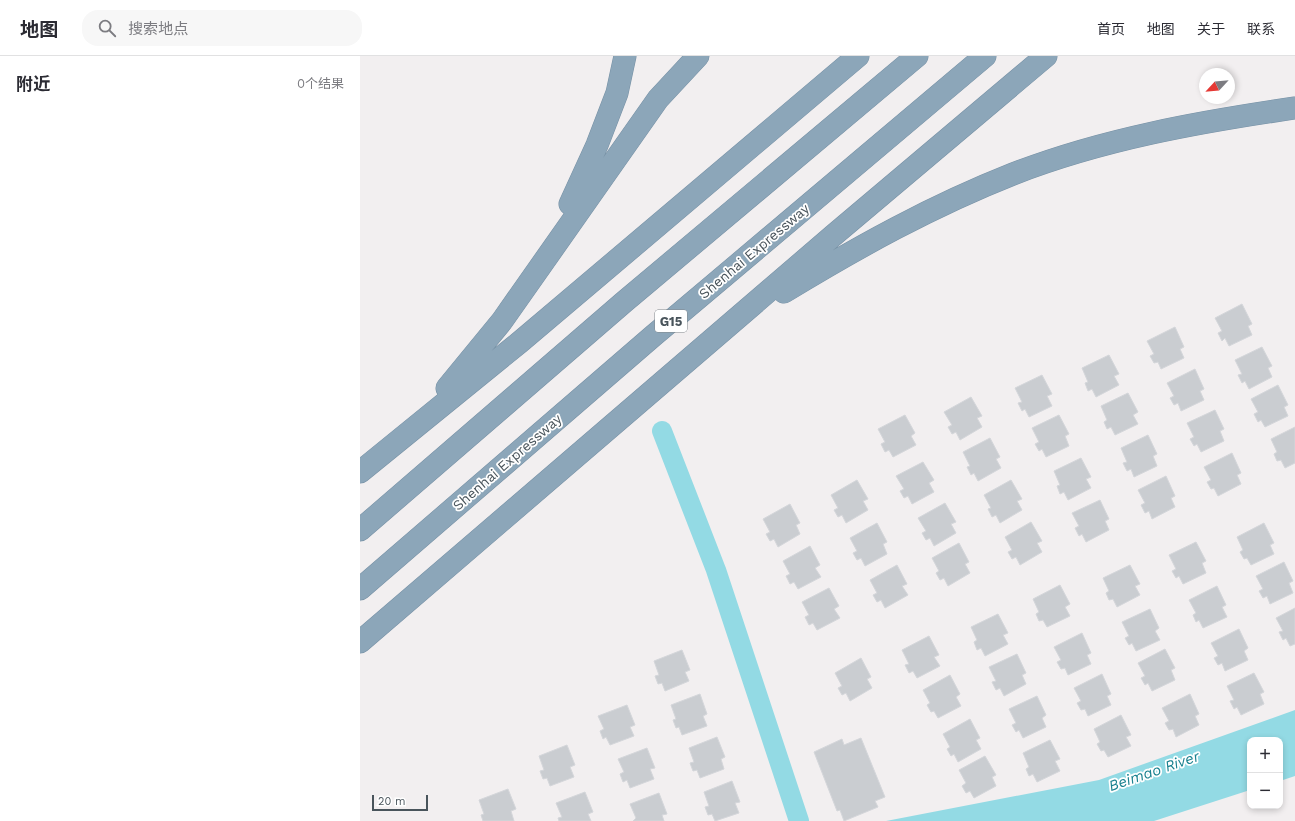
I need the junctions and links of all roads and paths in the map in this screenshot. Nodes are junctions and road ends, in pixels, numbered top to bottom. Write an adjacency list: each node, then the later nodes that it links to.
1 (625, 56): 8 (highway)
2 (698, 56): 8 (highway)
3 (858, 56): 10 (highway)
4 (917, 56): 12 (highway)
5 (985, 56): 13 (highway, Shenhai Expressway / G15)
6 (1046, 56): 9 (highway)
7 (1295, 108): 9 (highway)
8 (532, 278): 10 (highway)
9 (693, 355): 14 (highway)
10 (395, 442): 11 (highway)
11 (360, 472)
12 (360, 530)
13 (360, 589)
14 (360, 642)

